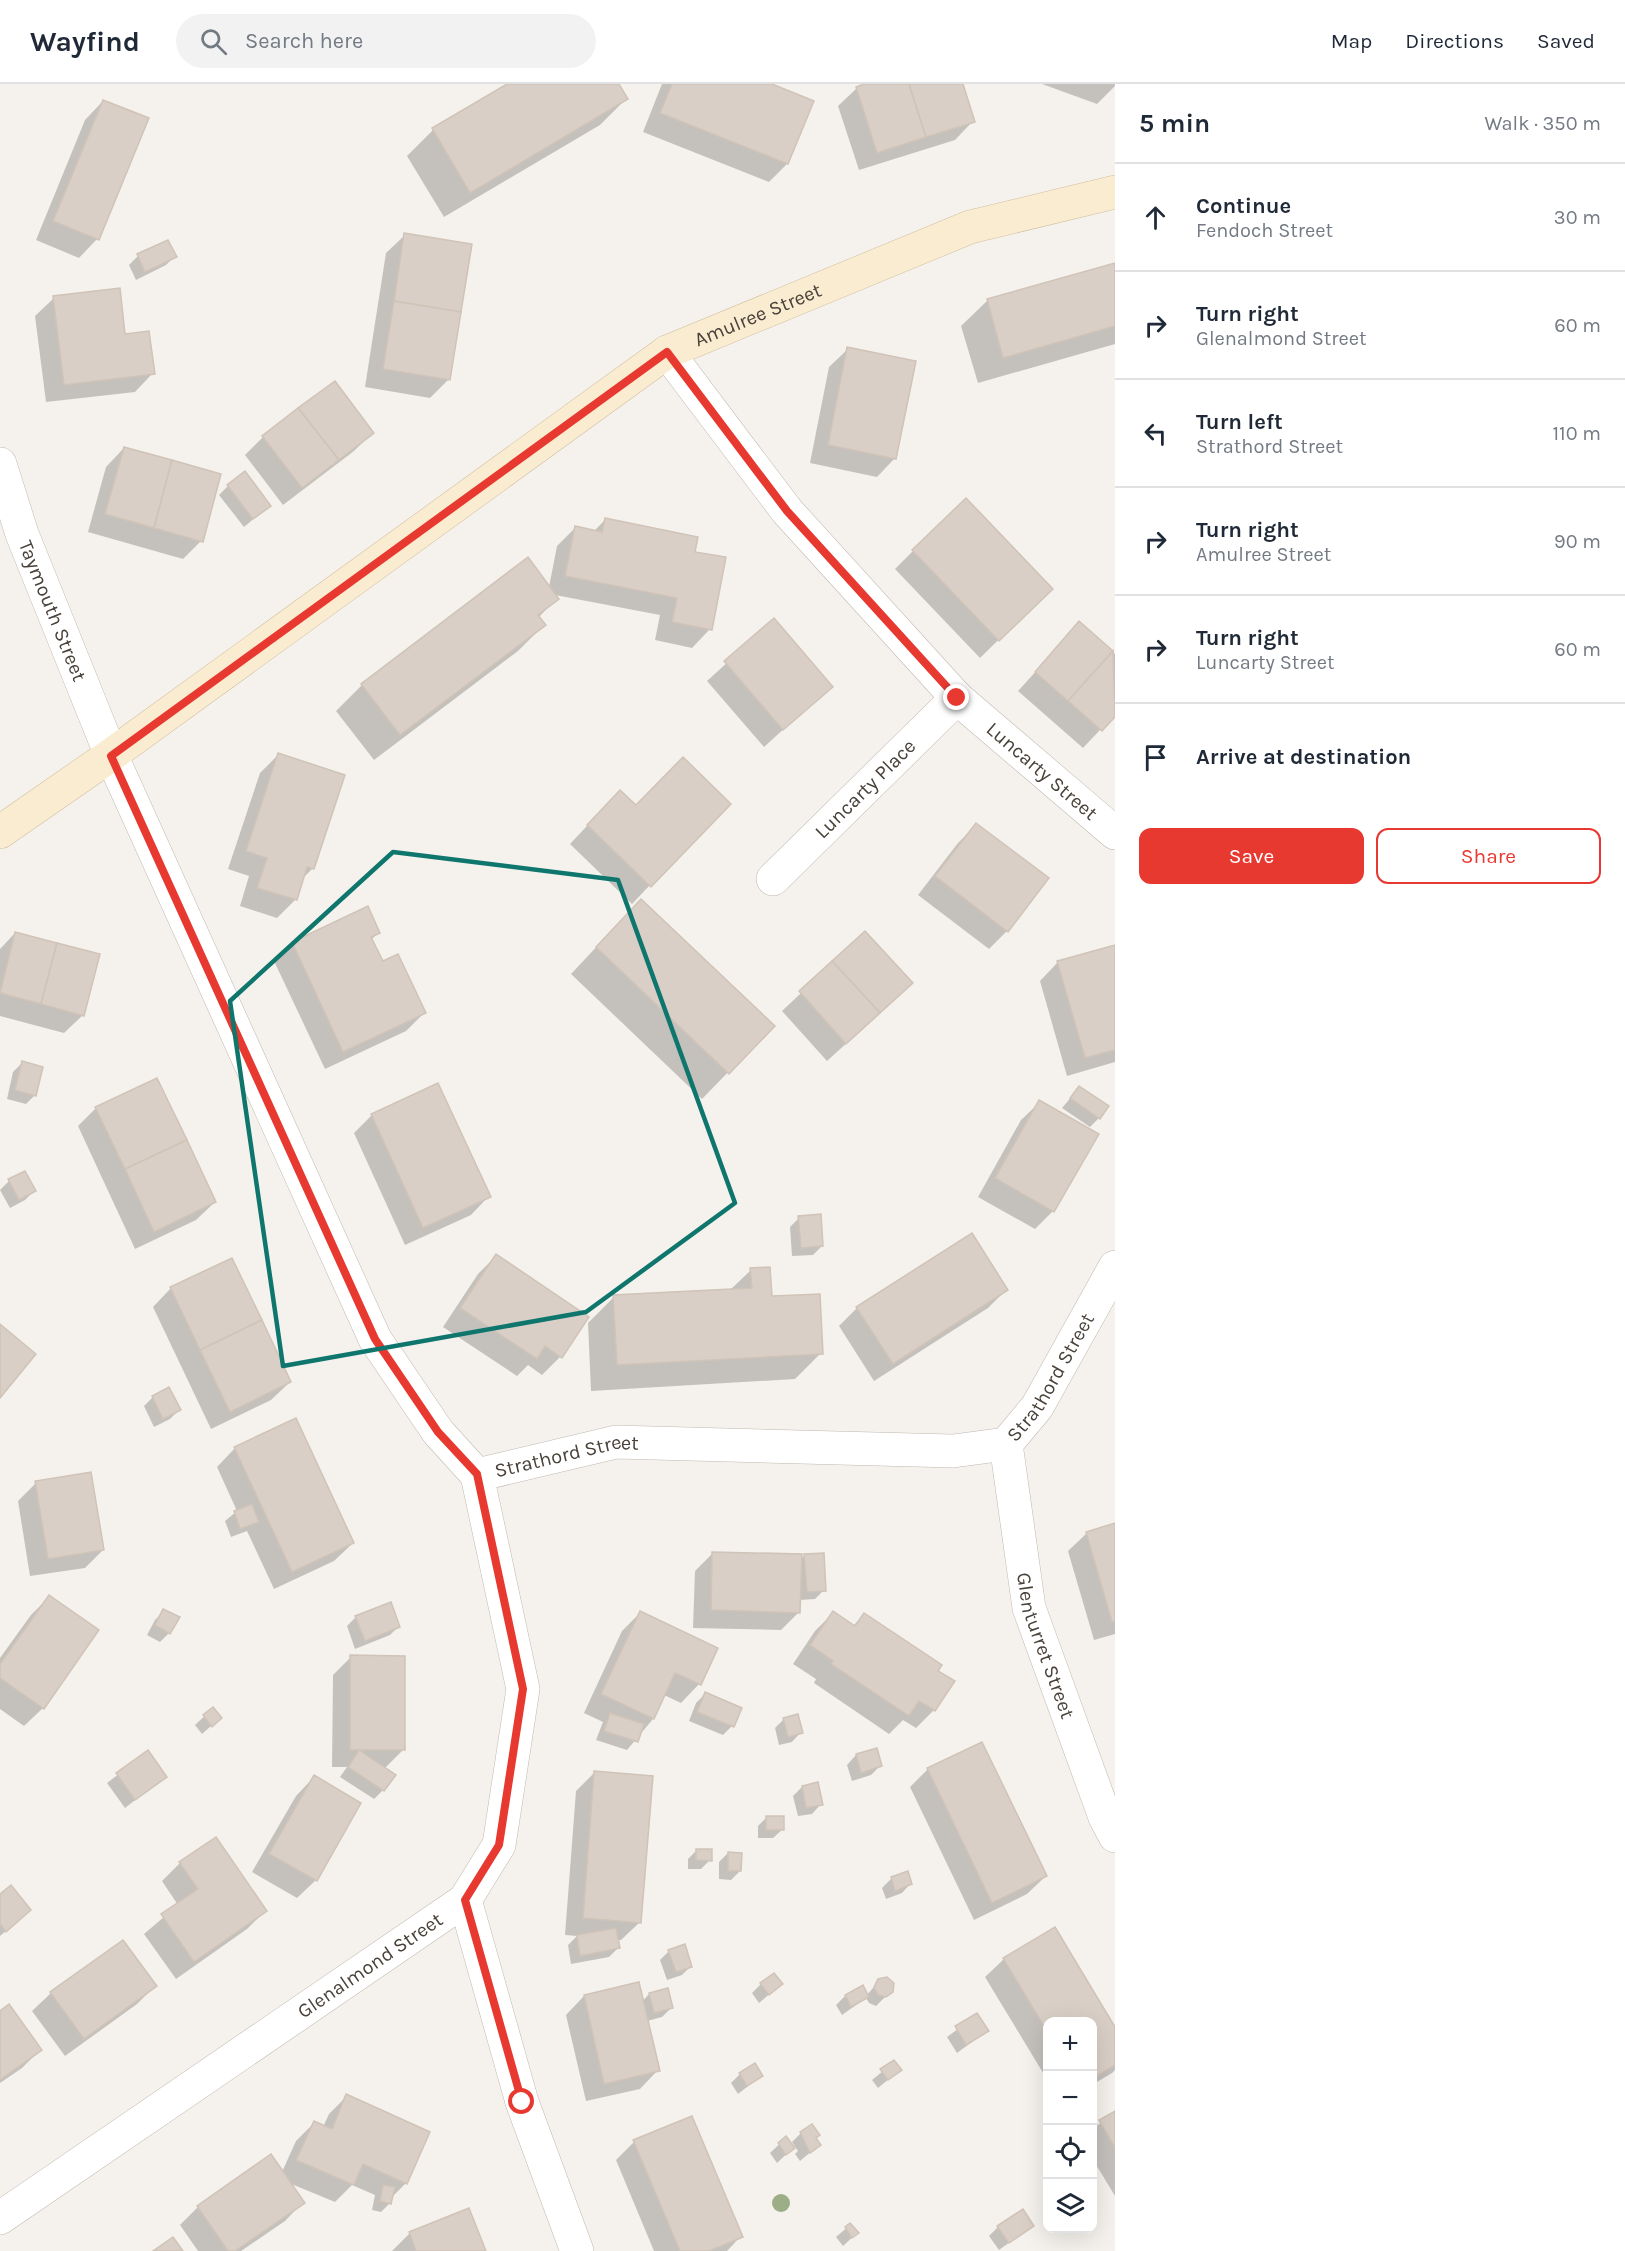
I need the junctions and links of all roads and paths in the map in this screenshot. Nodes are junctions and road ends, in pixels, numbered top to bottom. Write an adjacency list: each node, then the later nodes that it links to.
1 (1115, 192): 2 (street, Amulree Street)
2 (667, 352): 4 (street, Luncarty Street); 5 (street, Amulree Street)
3 (0, 464): 5 (street, Taymouth Street)
4 (957, 698): 7 (street, Luncarty Street); 8 (street, Luncarty Place)
5 (111, 756): 6 (street, Amulree Street); 11 (street, Strathord Street)
6 (0, 832)
7 (1115, 833)
8 (773, 879)
9 (1115, 1267): 10 (street, Strathord Street)
10 (1006, 1444): 11 (street, Strathord Street); 12 (street, Glenturret Street)
11 (477, 1474): 13 (street, Glenalmond Street)
12 (1115, 1836)
13 (465, 1900): 14 (street, Glenalmond Street); 15 (street)
14 (0, 2218)
15 (577, 2251)

